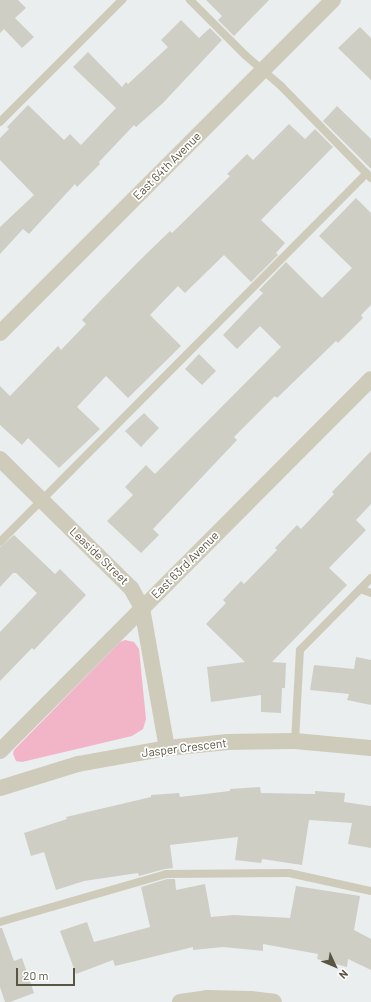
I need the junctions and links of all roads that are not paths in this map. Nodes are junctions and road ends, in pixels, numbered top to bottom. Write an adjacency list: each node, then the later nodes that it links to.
1 (122, 0): 5 (lane)
2 (190, 0): 4 (lane)
3 (333, 0): 4 (street, East 64th Avenue)
4 (263, 70): 6 (lane); 7 (street, East 64th Avenue)
5 (0, 122)
6 (369, 175): 10 (lane)
7 (0, 332)
8 (371, 379): 15 (street, East 63rd Avenue)
9 (0, 459): 10 (street, Leaside Street)
10 (42, 500): 11 (lane); 15 (street, Leaside Street)
11 (0, 542)
12 (371, 578): 13 (lane)
13 (360, 589): 14 (lane); 16 (lane)
14 (371, 593)
15 (142, 608): 17 (street, Leaside Street); 19 (street, East 63rd Avenue)
16 (295, 741): 17 (street, Jasper Crescent); 18 (street, Jasper Crescent)
17 (167, 748): 20 (street, Jasper Crescent)
18 (371, 748)
19 (0, 751)
20 (0, 788)
21 (371, 891): 22 (lane)
22 (0, 922)
23 (180, 1002): 24 (street)
24 (274, 1002)

